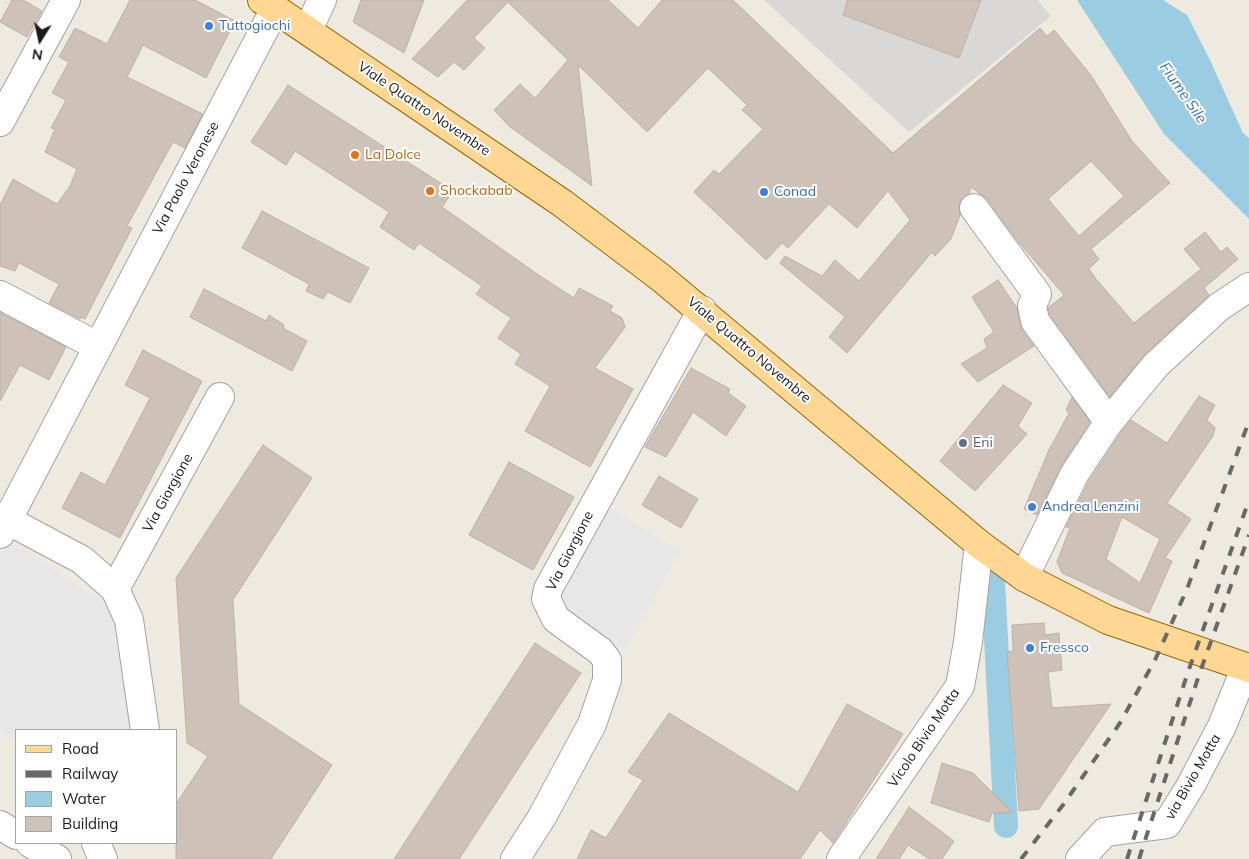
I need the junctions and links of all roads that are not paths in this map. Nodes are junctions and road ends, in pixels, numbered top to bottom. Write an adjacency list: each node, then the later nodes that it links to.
1 (66, 0): 5 (street)
2 (322, 0): 4 (street)
3 (268, 4): 4 (main road, Viale Quattro Novembre); 10 (street, Via Paolo Veronese)
4 (308, 30): 9 (main road, Viale Quattro Novembre)
5 (0, 122)
6 (974, 208): 12 (street)
7 (1249, 287): 12 (street)
8 (0, 295): 10 (street)
9 (702, 310): 14 (main road, Viale Quattro Novembre); 25 (street, Via Giorgione)
10 (96, 346): 13 (street, Via Paolo Veronese)
11 (220, 397): 16 (street, Via Giorgione)
12 (1110, 422): 15 (street)
13 (4, 527): 16 (street)
14 (979, 544): 15 (main road, Viale Quattro Novembre); 26 (street, Vicolo Bivio Motta)
15 (1024, 577): 17 (main road, Viale Quattro Novembre)
16 (116, 589): 18 (street)
17 (1247, 668): 27 (street, via Bivio Motta)
18 (145, 729)
19 (0, 825): 20 (street)
20 (15, 834)
21 (32, 844): 23 (street)
22 (96, 844): 24 (street)
23 (57, 859)
24 (103, 859)
25 (515, 859)
26 (841, 859)
27 (1080, 859)

